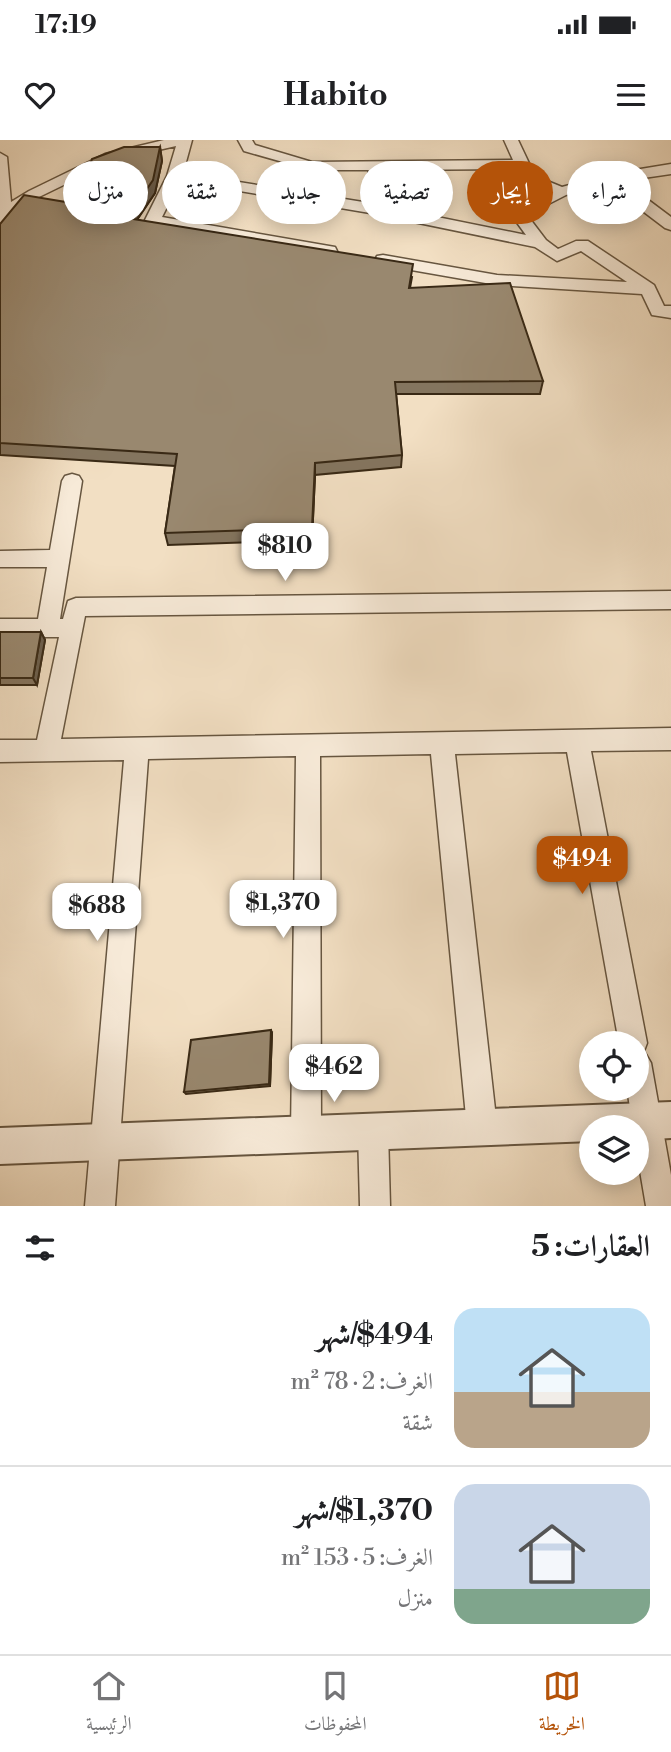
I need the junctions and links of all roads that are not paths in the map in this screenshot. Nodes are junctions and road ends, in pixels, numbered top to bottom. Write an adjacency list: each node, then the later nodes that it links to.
1 (4, 140): 5 (street)
2 (184, 140): 7 (street); 18 (street)
3 (245, 140): 9 (street)
4 (511, 140): 8 (street)
5 (0, 151)
6 (0, 158): 18 (street)
7 (179, 161)
8 (521, 161)
9 (360, 165)
10 (671, 169): 11 (street)
11 (651, 172)
12 (242, 187): 17 (street)
13 (553, 189): 15 (street)
14 (567, 190): 15 (street)
15 (561, 192): 25 (street)
16 (162, 202): 20 (street)
17 (360, 206)
18 (4, 207): 23 (street)
19 (651, 210): 24 (street)
20 (162, 222)
21 (176, 224): 26 (street)
22 (448, 224): 25 (street)
23 (0, 225)
24 (671, 225)
25 (540, 243): 28 (street)
26 (345, 254)
27 (373, 259): 28 (street)
28 (648, 289): 29 (street)
29 (671, 312)
30 (72, 481): 31 (street)
31 (59, 558): 32 (street); 34 (street)
32 (0, 559)
33 (671, 600): 35 (street)
34 (49, 617): 35 (street); 36 (street)
35 (74, 618): 42 (street)
36 (0, 628)
37 (671, 739): 38 (street)
38 (577, 740): 39 (street); 44 (street)
39 (442, 743): 40 (street); 47 (street)
40 (308, 746): 41 (street); 49 (street)
41 (137, 748): 42 (street); 50 (street)
42 (47, 750): 43 (street)
43 (1, 757)
44 (631, 1031)
45 (649, 1094): 46 (street)
46 (659, 1120): 47 (street); 54 (street)
47 (482, 1127): 48 (street)
48 (373, 1131): 49 (street); 53 (street)
49 (306, 1134): 50 (street)
50 (104, 1142): 51 (street); 52 (street)
51 (0, 1146)
52 (100, 1206)
53 (375, 1206)
54 (661, 1206)

